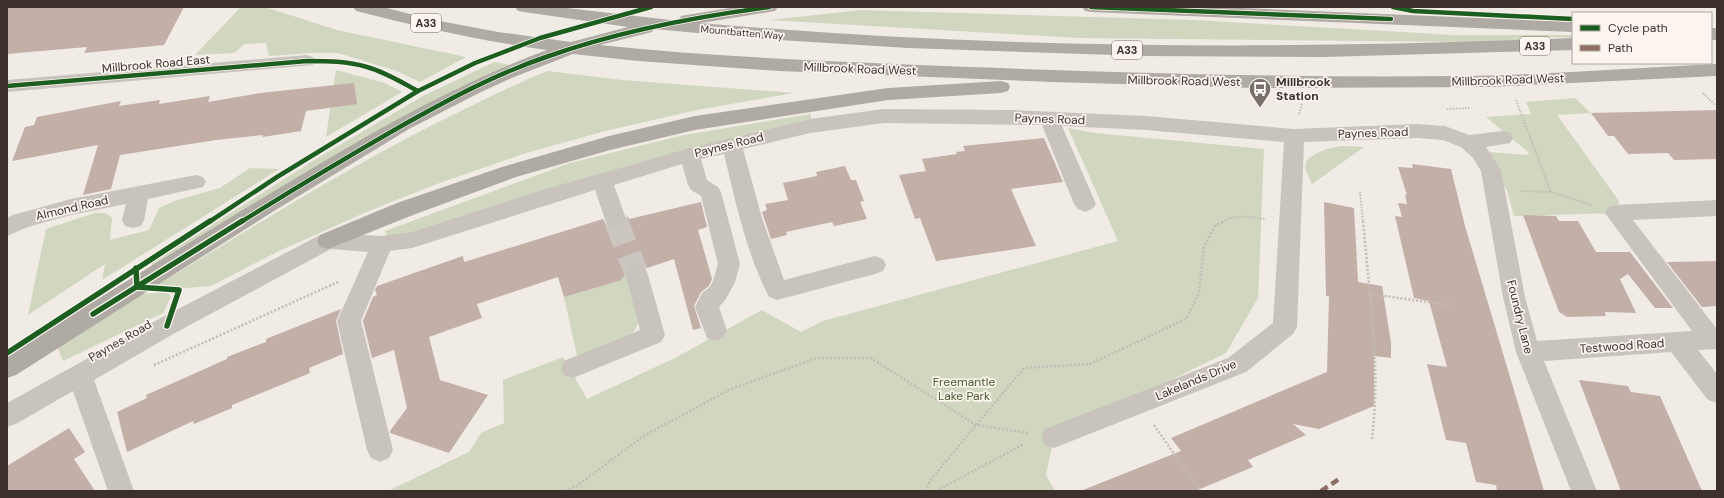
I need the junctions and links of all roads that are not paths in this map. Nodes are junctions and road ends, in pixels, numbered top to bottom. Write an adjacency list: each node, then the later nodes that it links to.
1 (362, 7): 9 (highway, Millbrook Road West / A33)
2 (524, 7): 6 (highway, Mountbatten Way / A33)
3 (769, 7): 33 (highway)
4 (1091, 7): 5 (highway)
5 (1572, 27)
6 (1572, 44)
7 (307, 61): 10 (street, Millbrook Road East)
8 (1717, 70): 9 (highway, Millbrook Road West / A33)
9 (1120, 79): 25 (highway)
10 (7, 86)
11 (1049, 119): 12 (street, Paynes Road); 15 (street, Paynes Road); 20 (street)
12 (1294, 136): 14 (street, Paynes Road); 38 (street, Lakelands Drive)
13 (1503, 138): 14 (street, Paynes Road)
14 (1468, 142): 32 (street, Foundry Lane)
15 (732, 144): 16 (street, Paynes Road); 27 (street)
16 (690, 155): 17 (street, Paynes Road); 29 (street)
17 (602, 181): 22 (street); 26 (street, Paynes Road)
18 (196, 182): 19 (street, Almond Road)
19 (139, 193): 23 (street); 24 (street, Almond Road)
20 (1085, 204)
21 (1717, 208): 30 (street)
22 (615, 219)
23 (133, 220)
24 (7, 228)
25 (328, 241): 26 (street, Paynes Road); 35 (street, Paynes Road)
26 (382, 244): 39 (street)
27 (875, 265)
28 (636, 272): 34 (street)
29 (715, 331)
30 (1714, 339): 31 (street, Testwood Road)
31 (1677, 342): 32 (street, Testwood Road); 36 (street)
32 (1528, 352): 41 (street, Foundry Lane)
33 (7, 368)
34 (573, 368)
35 (80, 376): 37 (street, Paynes Road); 40 (street)
36 (1717, 392)
37 (7, 416)
38 (1054, 437)
39 (380, 450)
40 (121, 491)
41 (1584, 491)

